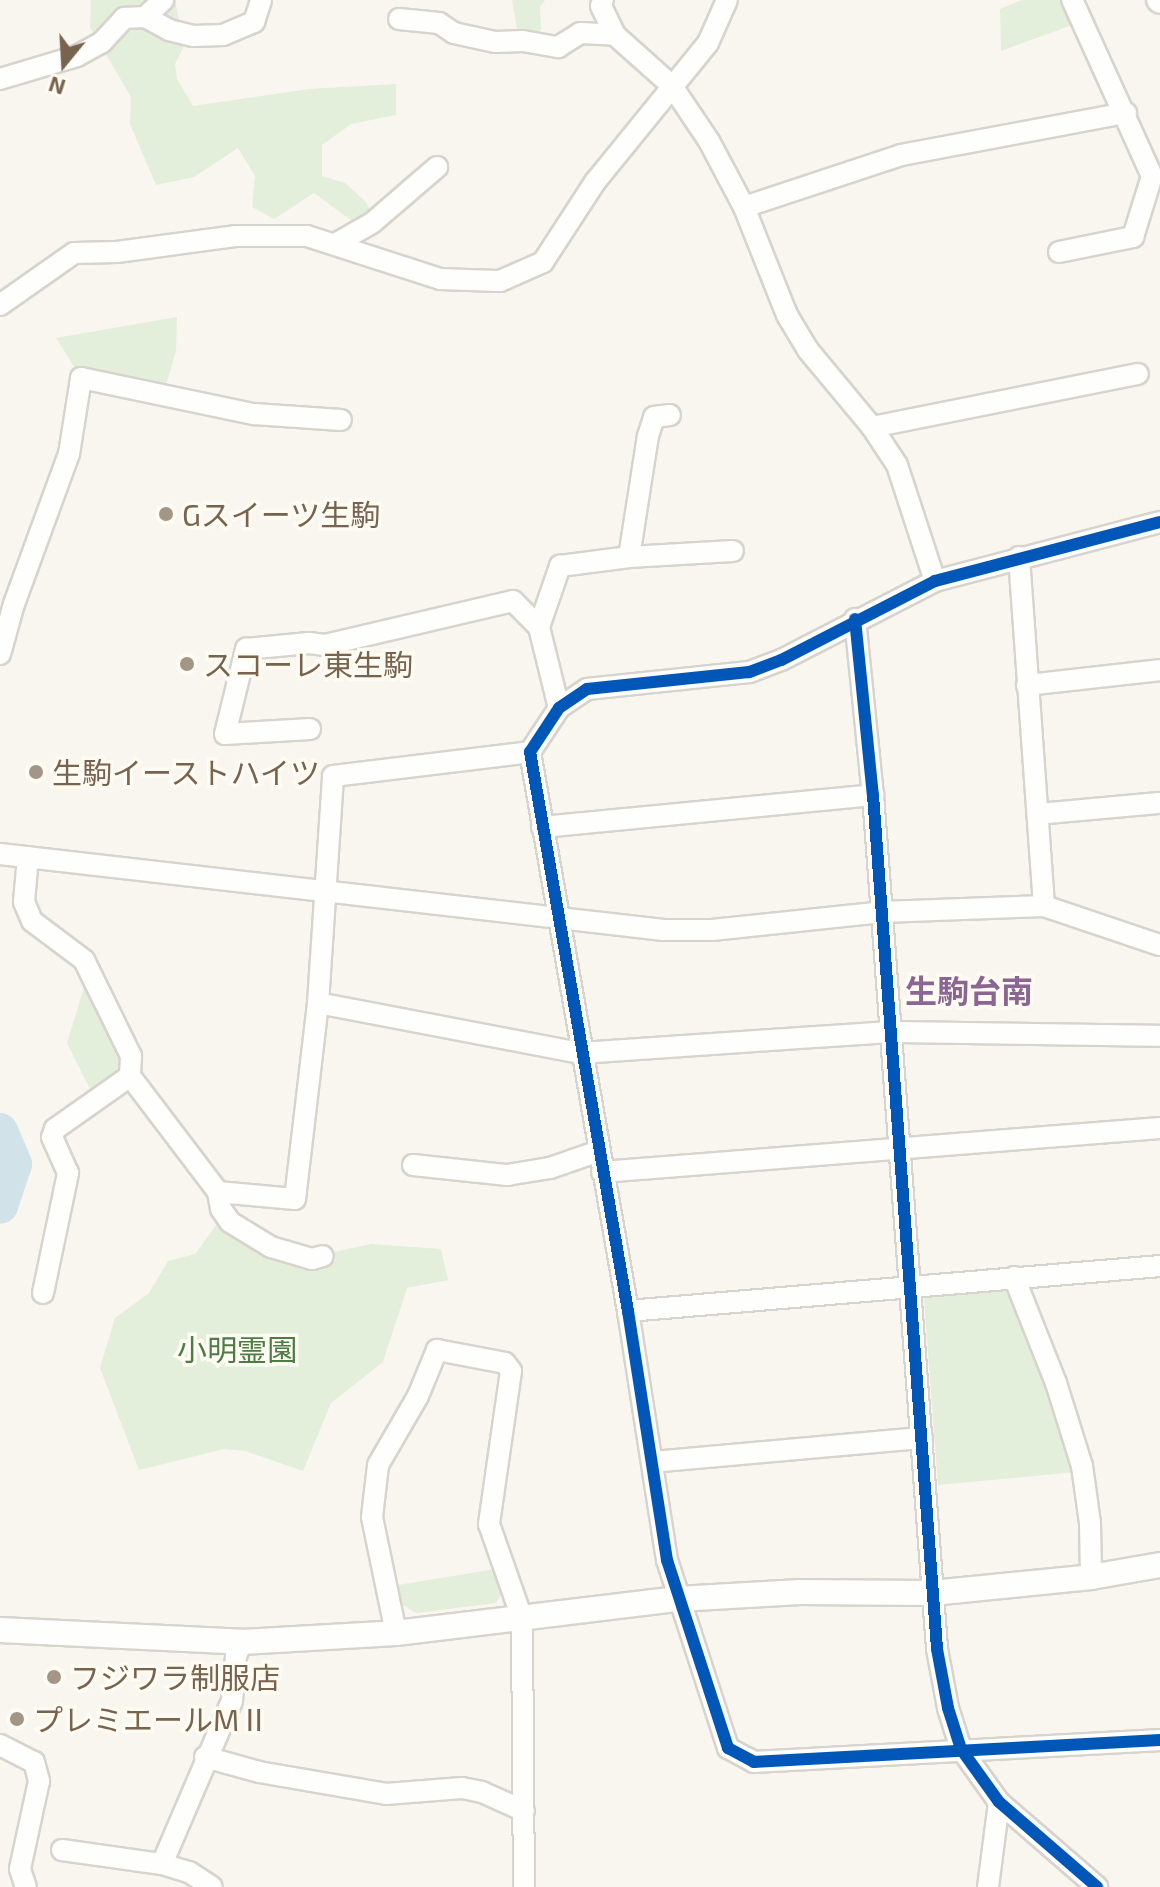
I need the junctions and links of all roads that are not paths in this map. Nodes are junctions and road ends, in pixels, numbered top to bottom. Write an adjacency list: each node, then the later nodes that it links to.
1 (163, 0): 6 (street)
2 (261, 0): 6 (street)
3 (603, 0): 8 (street)
4 (727, 0): 10 (street)
5 (1072, 0): 11 (street)
6 (145, 17): 9 (street)
7 (399, 19): 8 (street)
8 (615, 35): 10 (street)
9 (0, 79)
10 (672, 86): 13 (street); 14 (street)
11 (1126, 113): 13 (street); 15 (street)
12 (437, 167): 14 (street)
13 (744, 207): 20 (street)
14 (337, 243): 16 (street)
15 (1059, 252)
16 (0, 305)
17 (1138, 374): 20 (street)
18 (670, 415): 23 (street)
19 (341, 420): 28 (street)
20 (872, 427): 25 (street)
21 (1160, 522): 24 (street)
22 (733, 551): 23 (street)
23 (629, 557): 27 (street)
24 (1019, 557): 25 (street); 30 (street)
25 (935, 581): 26 (street)
26 (855, 619): 31 (street); 34 (street)
27 (539, 627): 31 (street); 32 (street)
28 (0, 654)
29 (1160, 670): 30 (street)
30 (1027, 685): 36 (street)
31 (559, 708): 33 (street)
32 (310, 729)
33 (530, 752): 37 (street); 40 (street)
34 (873, 795): 37 (street); 42 (street)
35 (1160, 803): 36 (street)
36 (1038, 814): 41 (street)
37 (542, 827): 43 (street)
38 (0, 854): 39 (street)
39 (28, 857): 40 (street); 49 (street)
40 (328, 894): 43 (street); 45 (street)
41 (1044, 906): 42 (street); 44 (street)
42 (882, 912): 43 (street); 46 (street)
43 (560, 918): 48 (street)
44 (1160, 945)
45 (318, 1003): 48 (street); 54 (street)
46 (890, 1032): 47 (street); 48 (street); 51 (street)
47 (1160, 1036)
48 (581, 1053): 52 (street)
49 (130, 1076): 54 (street); 59 (street)
50 (1160, 1128): 51 (street)
51 (899, 1150): 52 (street); 58 (street)
52 (600, 1162): 53 (street); 60 (street)
53 (413, 1165)
54 (218, 1192): 55 (street)
55 (323, 1256)
56 (1160, 1266): 57 (street)
57 (1014, 1277): 58 (street); 64 (street)
58 (909, 1286): 60 (street); 61 (street)
59 (43, 1293)
60 (628, 1311): 62 (street)
61 (922, 1438): 62 (street); 65 (street)
62 (652, 1462): 66 (street)
63 (1160, 1565): 64 (street)
64 (1091, 1577): 65 (street)
65 (932, 1593): 66 (street); 73 (street)
66 (678, 1599): 67 (street); 73 (street)
67 (522, 1618): 69 (street); 69 (street); 76 (street)
68 (0, 1630): 70 (street)
69 (396, 1633): 70 (street)
70 (242, 1642): 74 (street)
71 (1160, 1740): 73 (street)
72 (0, 1745): 79 (street)
73 (961, 1749): 75 (street)
74 (205, 1757): 76 (street); 78 (street)
75 (999, 1802): 82 (street); 83 (street)
76 (524, 1811): 81 (street)
77 (62, 1850): 78 (street)
78 (162, 1864): 80 (street)
79 (26, 1887)
80 (212, 1887)
81 (524, 1887)
82 (988, 1887)
83 (1097, 1887)

